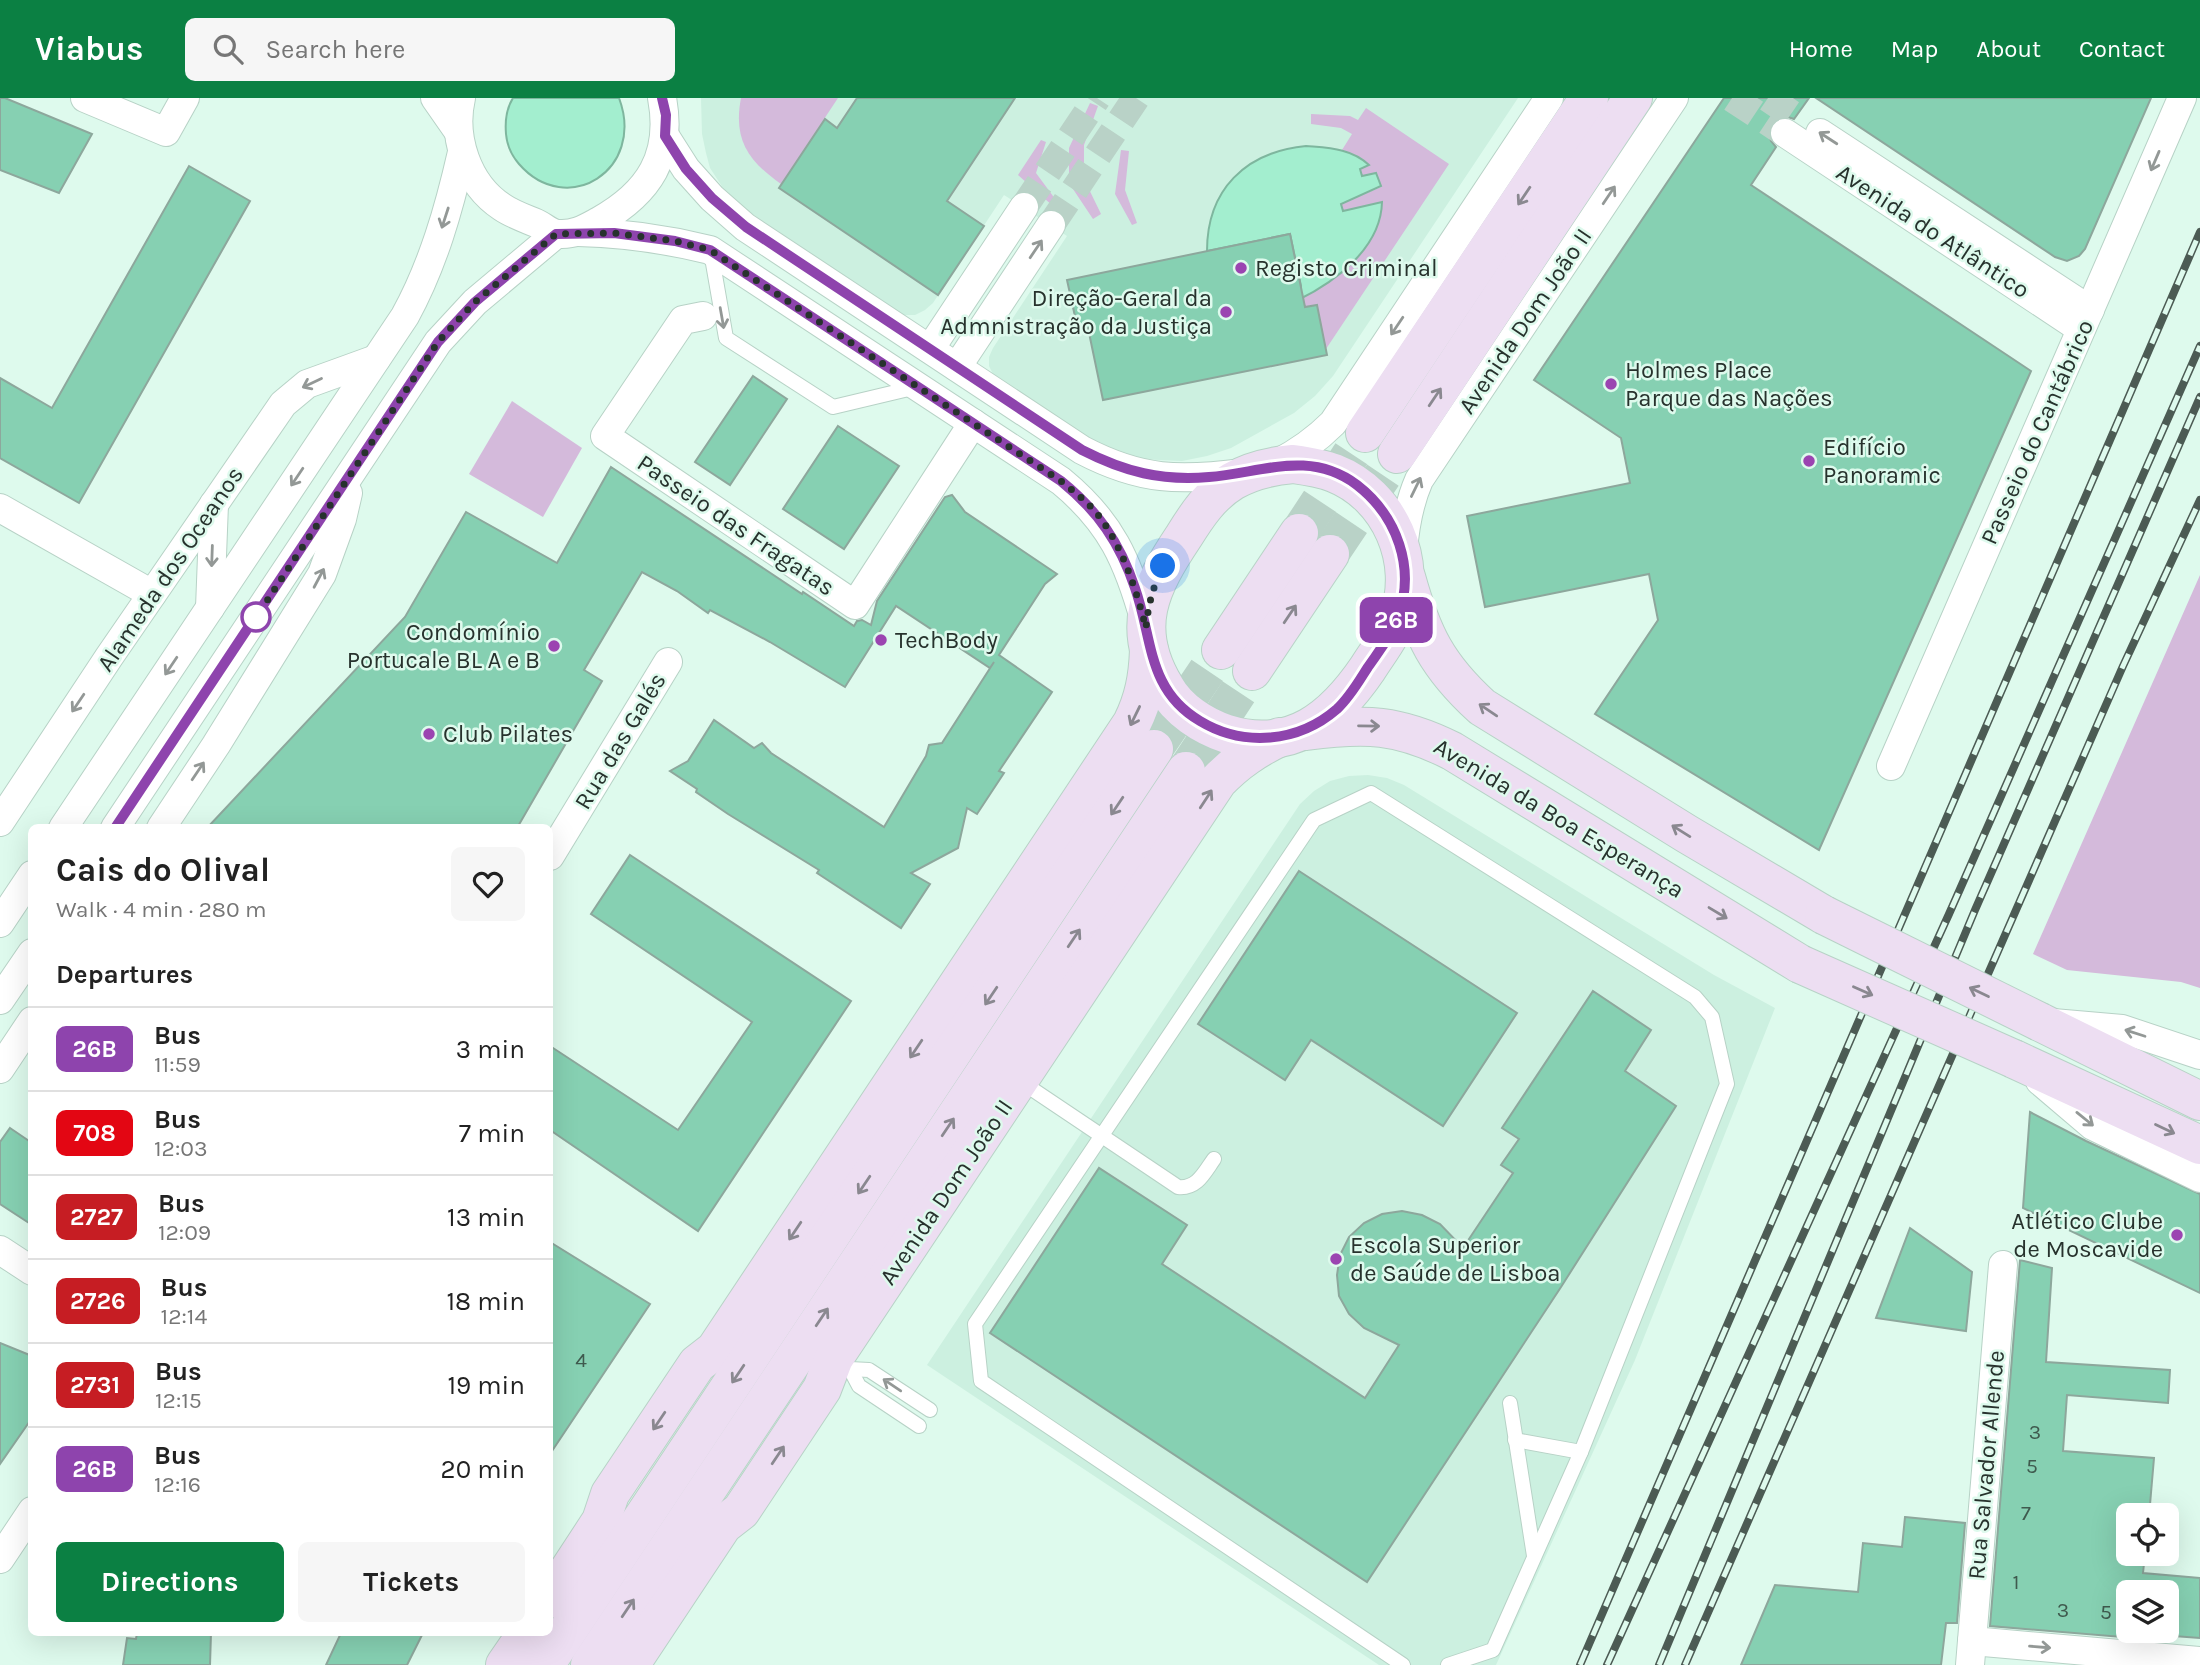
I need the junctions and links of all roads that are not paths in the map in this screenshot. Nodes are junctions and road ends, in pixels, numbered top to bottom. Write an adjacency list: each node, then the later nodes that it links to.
1 (85, 98): 10 (street)
2 (185, 98): 10 (street)
3 (435, 98): 13 (street)
4 (461, 98): 13 (street)
5 (1549, 98): 27 (street, one-way to 27)
6 (1589, 98): 25 (main road, one-way to 25)
7 (1633, 98): 26 (main road, Avenida Dom João II, one-way to 7)
8 (1674, 98): 33 (street, Avenida Dom João II, one-way to 8)
9 (2182, 98): 19 (street, Passeio do Cantábrico, one-way to 19)
10 (124, 105)
11 (666, 112): 16 (street); 20 (street)
12 (1791, 125): 19 (street, Avenida do Atlântico)
13 (460, 142): 16 (street); 21 (street, one-way to 21)
14 (1024, 207): 20 (street)
15 (1051, 225): 22 (street, one-way to 15)
16 (567, 233): 17 (street); 28 (street)
17 (710, 250): 23 (street); 23 (lane, one-way to 23)
18 (703, 316): 24 (street, Passeio das Fragatas)
19 (2085, 320): 42 (street, Passeio do Cantábrico)
20 (930, 349): 22 (street)
21 (376, 359): 29 (street, Alameda dos Oceanos, one-way to 29); 35 (street, one-way to 35)
22 (957, 367): 27 (street)
23 (918, 386): 24 (street)
24 (973, 423): 36 (street)
25 (1366, 433)
26 (1397, 454)
27 (1261, 469): 33 (main road); 36 (main road)
28 (354, 471): 46 (street); 47 (street, one-way to 28)
29 (214, 504): 34 (street, Alameda dos Oceanos); 35 (street, one-way to 35)
30 (0, 508): 34 (street)
31 (1299, 533): 37 (main road)
32 (1330, 554): 39 (main road, one-way to 32)
33 (1404, 564): 40 (main road, Avenida Dom João II); 53 (main road, one-way to 33, bridge)
34 (152, 594): 44 (street, Alameda dos Oceanos, one-way to 44)
35 (210, 608): 45 (street, one-way to 45)
36 (1148, 639): 40 (main road); 76 (main road, one-way to 76)
37 (1221, 650)
38 (668, 662): 48 (street, Rua das Galés)
39 (1252, 671)
40 (1291, 734): 56 (main road, Avenida da Boa Esperança, one-way to 56, bridge); 58 (main road, Avenida Dom João II, one-way to 40)
41 (1154, 749): 74 (main road, one-way to 74)
42 (1891, 766)
43 (1186, 771): 68 (main road, Avenida Dom João II, one-way to 43)
44 (0, 822)
45 (66, 824)
46 (118, 824)
47 (163, 824)
48 (553, 851)
49 (28, 881): 50 (street)
50 (0, 923)
51 (28, 959): 52 (street)
52 (0, 1000)
53 (2040, 1022): 55 (street, one-way to 53); 59 (main road)
54 (28, 1027): 57 (street)
55 (2200, 1055)
56 (2014, 1059): 61 (main road, Avenida da Boa Esperança, one-way to 61); 63 (street, one-way to 63)
57 (0, 1069)
58 (1020, 1082): 60 (lane); 67 (main road, Avenida Dom João II)
59 (2200, 1101)
60 (1100, 1136): 62 (lane); 73 (lane); 87 (lane)
61 (2200, 1145)
62 (1214, 1159)
63 (2200, 1178)
64 (0, 1250): 66 (street)
65 (2003, 1265): 81 (street, Rua Salvador Allende)
66 (28, 1268)
67 (842, 1363): 68 (main road); 70 (lane, one-way to 67); 71 (lane); 86 (main road, Avenida Dom João II, one-way to 67)
68 (782, 1377): 85 (main road, Avenida Dom João II, one-way to 68)
69 (1510, 1403): 72 (lane)
70 (930, 1410)
71 (919, 1426)
72 (1515, 1440): 73 (lane); 77 (lane)
73 (1581, 1452): 77 (lane)
74 (651, 1506): 76 (main road); 84 (main road)
75 (28, 1517): 78 (street)
76 (601, 1521): 79 (main road)
77 (1534, 1557): 88 (lane)
78 (0, 1559)
79 (553, 1594)
80 (525, 1636): 83 (main road)
81 (1971, 1653): 82 (street, one-way to 82)
82 (2193, 1662)
83 (505, 1665)
84 (545, 1665)
85 (590, 1665)
86 (630, 1665)
87 (1403, 1665)
88 (1448, 1665)

